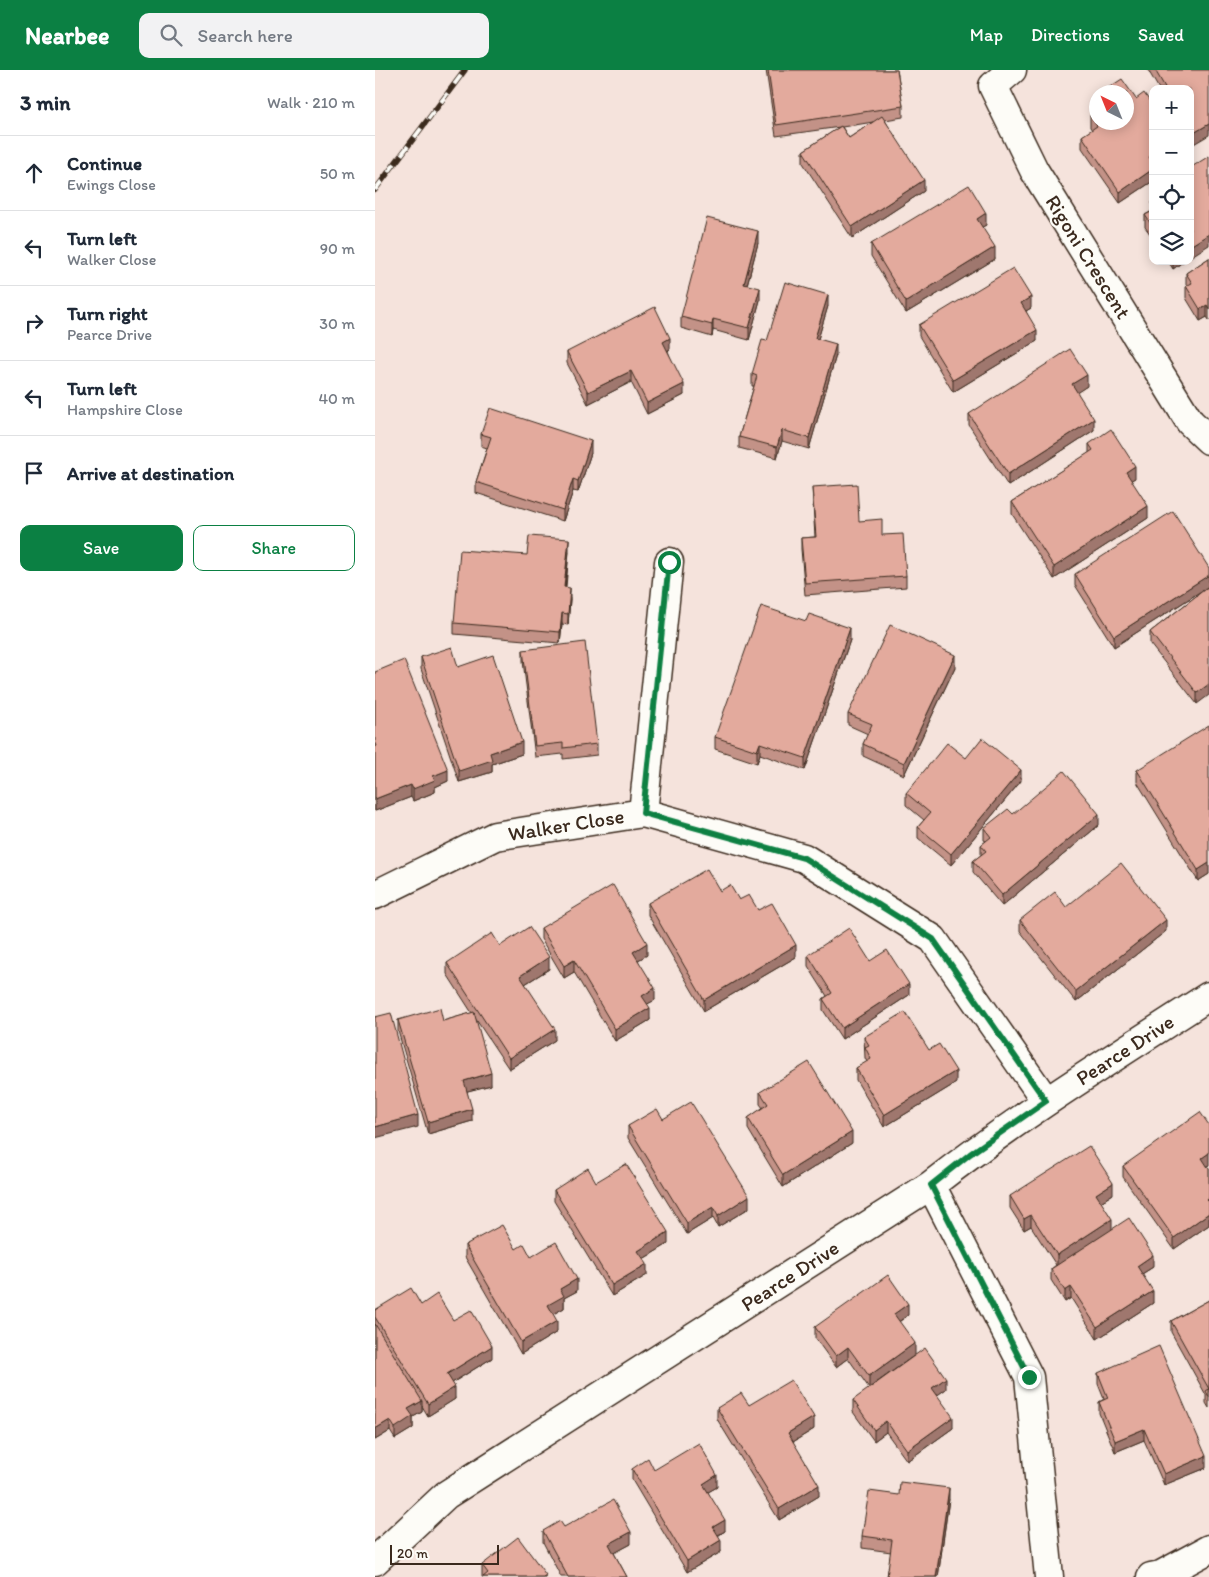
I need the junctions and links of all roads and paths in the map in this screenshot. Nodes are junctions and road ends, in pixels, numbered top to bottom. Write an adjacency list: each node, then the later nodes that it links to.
1 (1012, 70): 2 (street, Rigoni Crescent)
2 (1209, 440)
3 (669, 562): 4 (street)
4 (643, 813): 5 (street, Walker Close); 7 (street, Walker Close)
5 (375, 895)
6 (1209, 996): 7 (street, Pearce Drive)
7 (1046, 1101): 8 (street, Pearce Drive)
8 (931, 1185): 10 (street, Pearce Drive); 11 (street)
9 (1209, 1549): 12 (street)
10 (375, 1562)
11 (1049, 1577)
12 (1151, 1577)

